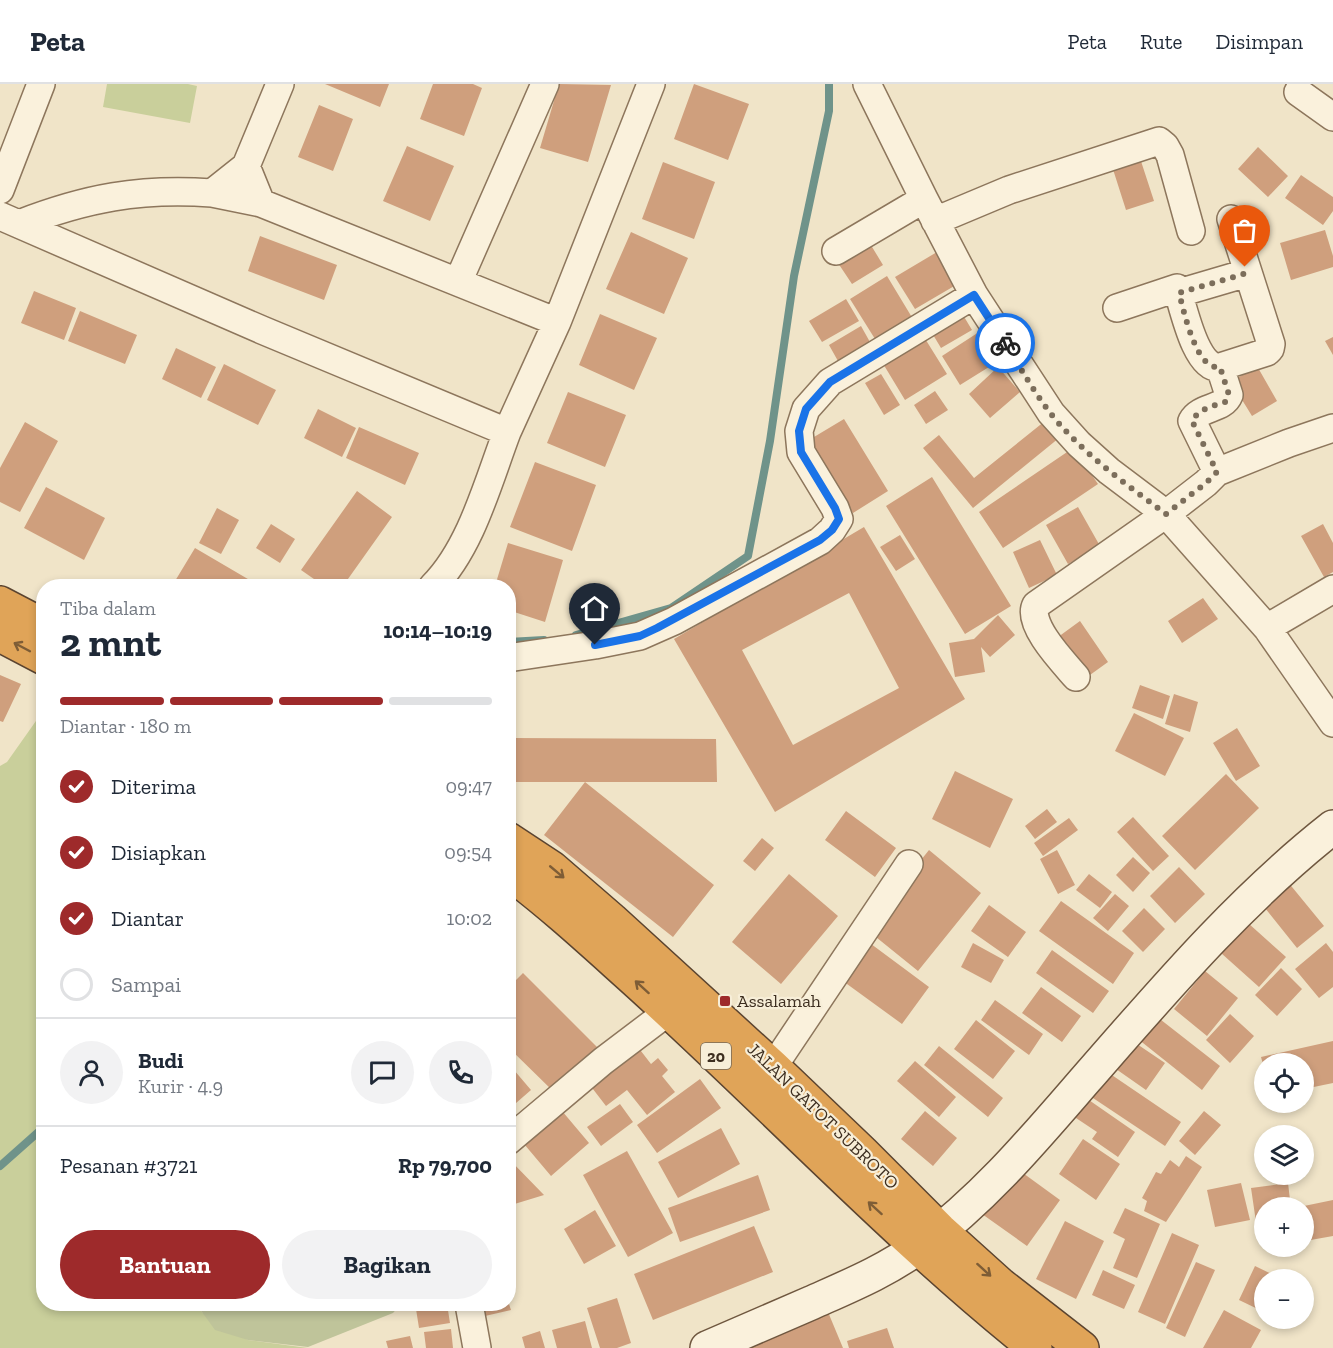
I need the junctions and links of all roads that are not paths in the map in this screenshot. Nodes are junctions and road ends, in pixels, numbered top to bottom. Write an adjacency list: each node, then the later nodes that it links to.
1 (41, 84): 9 (street)
2 (280, 84): 8 (street)
3 (545, 84): 18 (street)
4 (651, 84): 22 (street)
5 (869, 89): 12 (street)
6 (1298, 92): 7 (street)
7 (1333, 117)
8 (246, 166): 10 (street); 11 (street)
9 (0, 190)
10 (212, 193): 11 (street); 14 (street)
11 (261, 203): 18 (street)
12 (929, 210): 15 (street); 16 (street); 20 (street)
13 (1231, 219): 17 (street)
14 (10, 220): 25 (street)
15 (1191, 231)
16 (836, 251)
17 (1247, 273): 19 (street); 23 (street)
18 (458, 282): 22 (street)
19 (1179, 293): 21 (street); 23 (street)
20 (974, 295): 27 (street); 35 (street)
21 (1117, 308)
22 (557, 322): 25 (street)
23 (1220, 367): 26 (street)
24 (1333, 428): 26 (street)
25 (507, 432): 28 (street)
26 (1217, 472): 27 (street)
27 (1166, 514): 32 (street); 36 (street)
28 (440, 579)
29 (1333, 589): 32 (street)
30 (0, 603): 31 (highway)
31 (36, 622)
32 (1267, 628): 37 (street)
33 (0, 635): 34 (highway, one-way to 33)
34 (36, 654)
35 (516, 656)
36 (1076, 677)
37 (1333, 723)
38 (1333, 827): 45 (street)
39 (516, 844): 43 (highway, JALAN GATOT SUBROTO / 20, one-way to 43)
40 (909, 864): 43 (street)
41 (516, 879): 42 (highway, JALAN GATOT SUBROTO / 20, one-way to 41)
42 (669, 1011): 44 (street); 45 (highway, JALAN GATOT SUBROTO / 20, one-way to 42)
43 (773, 1067): 45 (highway, JALAN GATOT SUBROTO / 20)
44 (516, 1134)
45 (929, 1239): 47 (highway, JALAN GATOT SUBROTO / 20); 49 (street); 50 (highway, JALAN GATOT SUBROTO / 20, one-way to 50)
46 (470, 1311): 48 (street)
47 (1026, 1345)
48 (477, 1348)
49 (707, 1348)
50 (1082, 1348)

